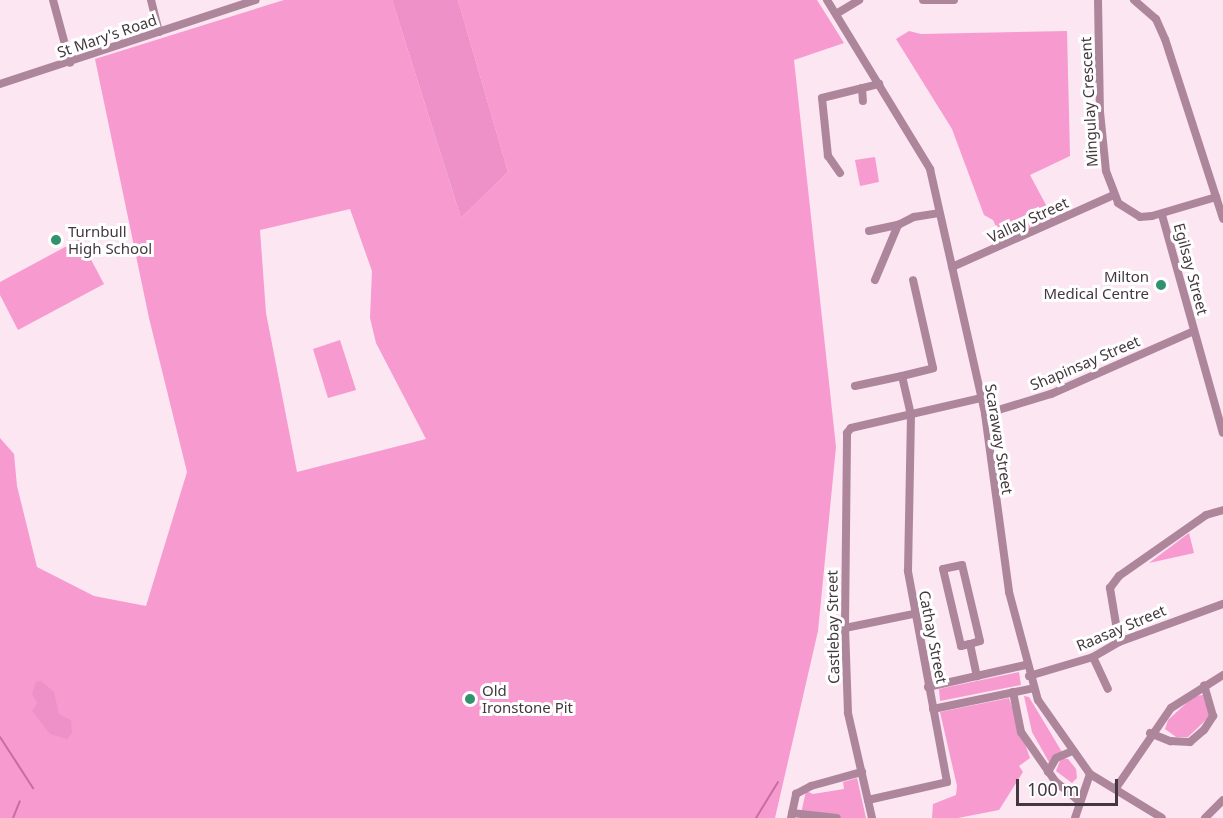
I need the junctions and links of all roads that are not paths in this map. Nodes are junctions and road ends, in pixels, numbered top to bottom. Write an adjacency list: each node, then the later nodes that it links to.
1 (53, 0): 12 (street)
2 (151, 0): 11 (street)
3 (256, 0): 11 (street, St Mary's Road)
4 (827, 0): 10 (street, Scaraway Street)
5 (859, 0): 10 (street)
6 (923, 0): 7 (street)
7 (954, 0)
8 (1098, 0): 18 (street, Mingulay Crescent)
9 (1134, 0): 19 (street)
10 (836, 14): 14 (street, Scaraway Street)
11 (159, 32): 12 (street, St Mary's Road)
12 (70, 63): 13 (street, St Mary's Road)
13 (0, 84)
14 (879, 84): 15 (street); 20 (street, Scaraway Street)
15 (862, 88): 16 (street); 17 (street)
16 (863, 101)
17 (840, 173)
18 (1114, 195): 21 (street); 25 (street, Vallay Street)
19 (1216, 197): 21 (street); 22 (street)
20 (939, 213): 23 (street); 25 (street, Scaraway Street)
21 (1162, 215): 28 (street, Egilsay Street)
22 (1223, 219)
23 (897, 225): 24 (street); 26 (street)
24 (869, 231)
25 (952, 267): 31 (street, Scaraway Street)
26 (875, 280)
27 (914, 280): 29 (street)
28 (1194, 331): 32 (street, Egilsay Street); 33 (street, Shapinsay Street)
29 (902, 376): 30 (street); 34 (street, Cathay Street)
30 (855, 386)
31 (981, 398): 33 (street, Scaraway Street); 34 (street)
32 (1219, 398): 35 (street, Egilsay Street)
33 (985, 414): 43 (street, Scaraway Street)
34 (911, 415): 38 (street, Cathay Street); 39 (street, Castlebay Street)
35 (1223, 433)
36 (1223, 510): 40 (street)
37 (1223, 604): 40 (street, Raasay Street)
38 (913, 614): 39 (street); 48 (street, Cathay Street)
39 (845, 628): 56 (street, Castlebay Street)
40 (1119, 642): 42 (street, Raasay Street)
41 (970, 644): 41 (street); 45 (street)
42 (1093, 657): 46 (street, Raasay Street); 50 (street)
43 (1026, 665): 45 (street); 46 (street, Scaraway Street)
44 (1223, 675): 47 (street)
45 (977, 676): 48 (street)
46 (1029, 676): 49 (street, Scaraway Street)
47 (1204, 685): 53 (street); 53 (street)
48 (928, 687): 52 (street, Cathay Street)
49 (1034, 688): 51 (street); 54 (street, Scaraway Street)
50 (1108, 689)
51 (1014, 692): 52 (street); 55 (street)
52 (933, 709): 59 (street, Cathay Street)
53 (1150, 733): 58 (street)
54 (1070, 752): 55 (street); 57 (street, Scaraway Street)
55 (1048, 771): 61 (street)
56 (861, 772): 59 (street, Castlebay Street); 62 (street)
57 (1090, 774): 58 (street, Scaraway Street); 61 (street)
58 (1116, 788): 66 (street, Scaraway Street)
59 (868, 800): 64 (street, Castlebay Street)
60 (1223, 800): 67 (street)
61 (1079, 801): 65 (street)
62 (791, 816): 63 (street)
63 (837, 818)
64 (872, 818)
65 (1075, 818)
66 (1162, 818)
67 (1206, 818)

